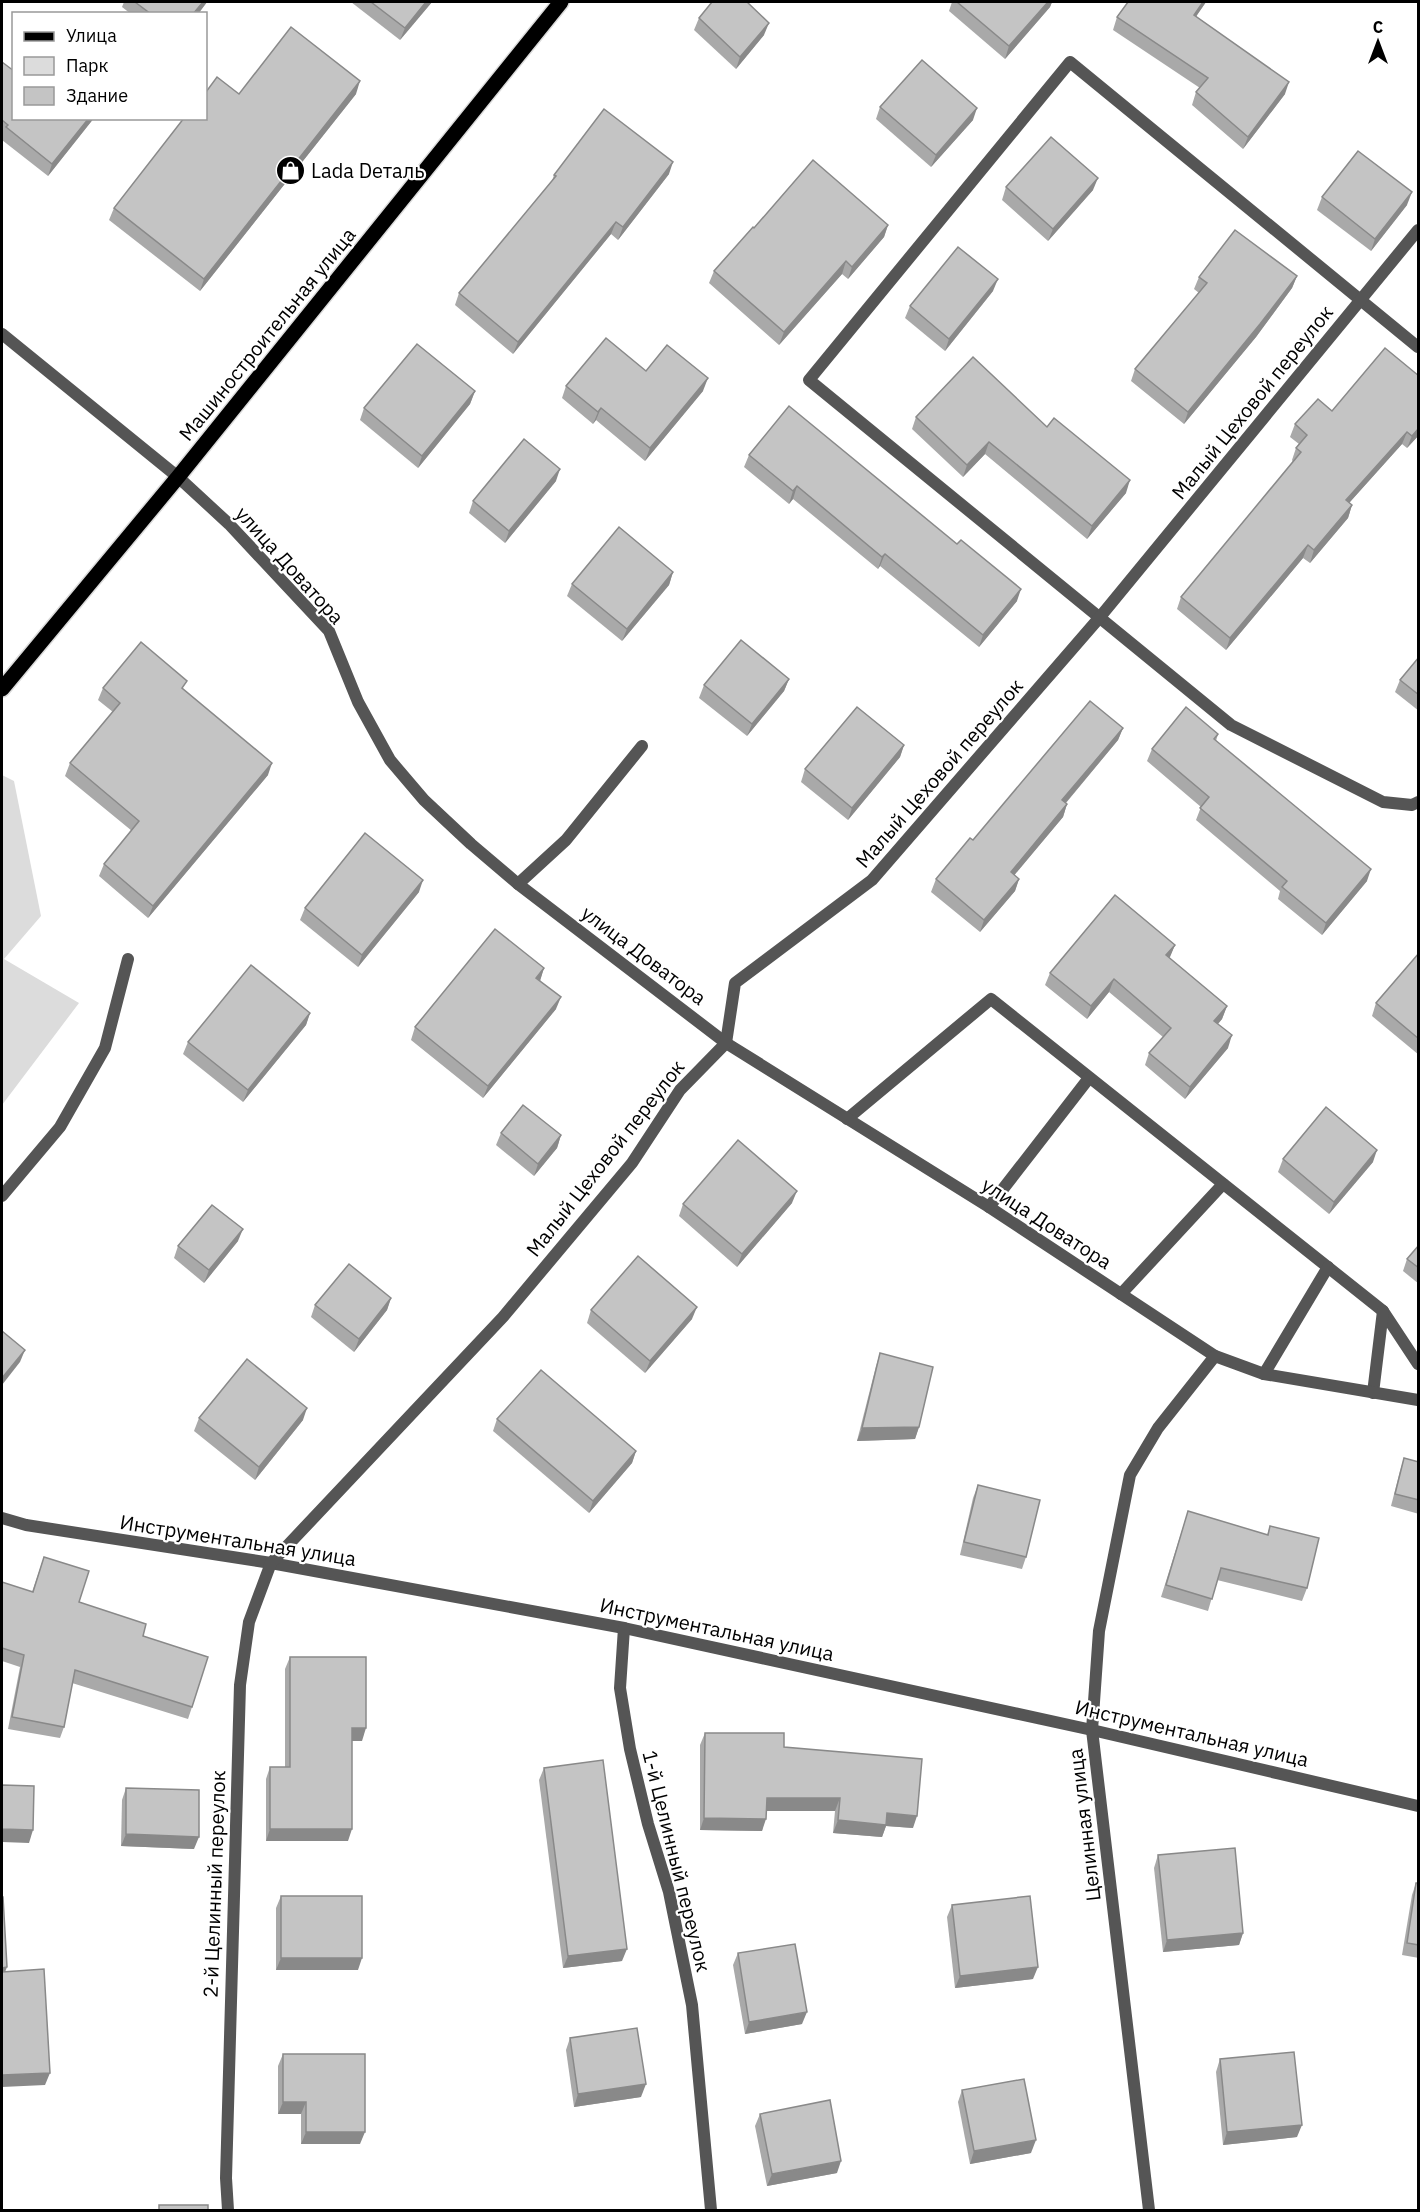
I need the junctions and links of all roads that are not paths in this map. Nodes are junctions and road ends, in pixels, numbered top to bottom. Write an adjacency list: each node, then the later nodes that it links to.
1 (561, 2): 6 (main road, Машиностроительная улица)
2 (1419, 230): 3 (street, Малый Цеховой переулок)
3 (1361, 300): 5 (street); 7 (street, Малый Цеховой переулок); 7 (street)
4 (2, 334): 6 (street, улица Доватора)
5 (1419, 347)
6 (178, 477): 8 (main road, Машиностроительная улица); 11 (street, улица Доватора)
7 (1100, 617): 10 (street); 13 (street, Малый Цеховой переулок)
8 (2, 689)
9 (642, 746): 11 (street)
10 (1419, 801)
11 (518, 884): 13 (street, улица Доватора)
12 (128, 959): 17 (street)
13 (726, 1043): 15 (street, улица Доватора); 28 (street, Малый Цеховой переулок)
14 (1089, 1078): 15 (street); 16 (street); 18 (street)
15 (847, 1119): 18 (street, улица Доватора)
16 (1223, 1184): 19 (street); 20 (street)
17 (2, 1196)
18 (989, 1208): 20 (street, улица Доватора)
19 (1328, 1267): 21 (street); 24 (street)
20 (1120, 1294): 22 (street, улица Доватора)
21 (1383, 1311): 23 (street); 25 (street)
22 (1215, 1356): 24 (street, улица Доватора); 30 (street, Целинная улица)
23 (1419, 1364)
24 (1264, 1374): 25 (street, улица Доватора)
25 (1373, 1394): 26 (street, улица Доватора)
26 (1419, 1400)
27 (2, 1518): 28 (street, Инструментальная улица)
28 (271, 1563): 29 (street, Инструментальная улица); 32 (street, 2-й Целинный переулок)
29 (624, 1628): 30 (street, Инструментальная улица); 33 (street, 1-й Целинный переулок)
30 (1092, 1730): 31 (street, Инструментальная улица); 34 (street, Целинная улица)
31 (1419, 1806)
32 (228, 2211)
33 (711, 2211)
34 (1149, 2211)

